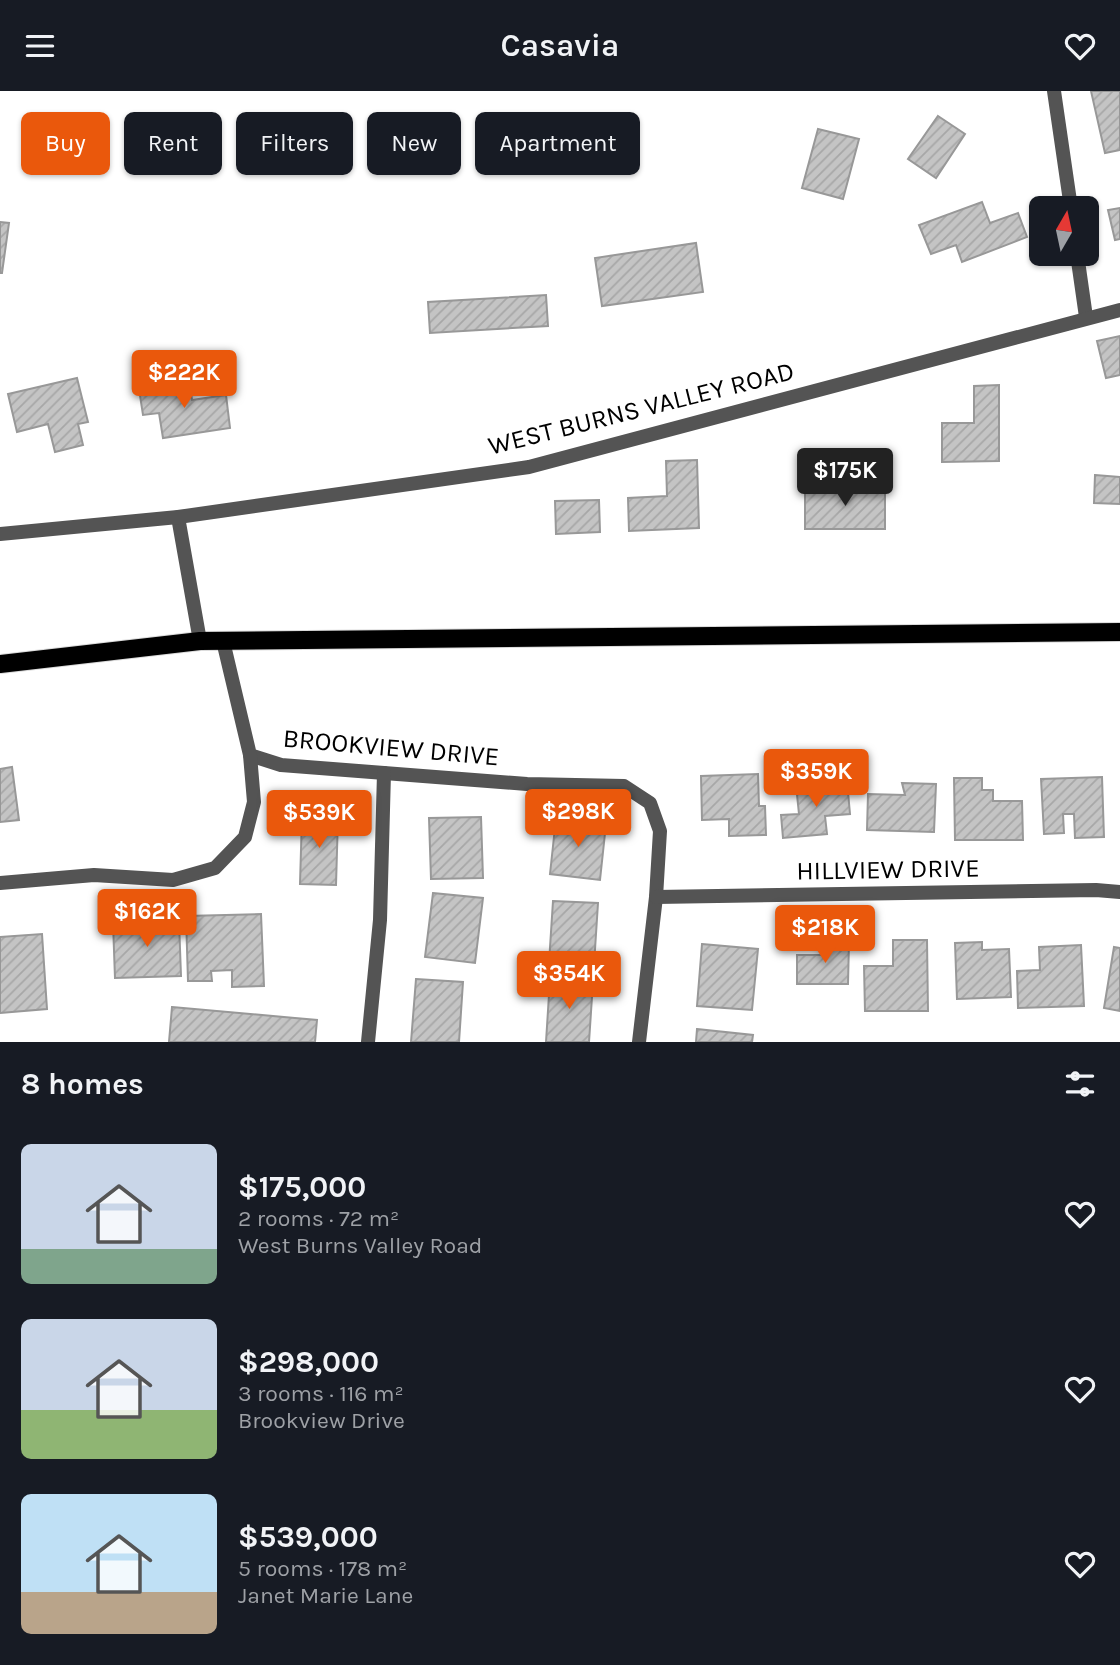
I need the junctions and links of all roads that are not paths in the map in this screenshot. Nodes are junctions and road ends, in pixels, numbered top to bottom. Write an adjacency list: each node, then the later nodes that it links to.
1 (1054, 91): 2 (street)
2 (1069, 196)
3 (1079, 266): 5 (street)
4 (1120, 310): 5 (street, WEST BURNS VALLEY ROAD)
5 (1086, 317): 6 (street, WEST BURNS VALLEY ROAD)
6 (178, 517): 7 (street, WEST BURNS VALLEY ROAD); 9 (street)
7 (0, 534)
8 (1120, 632): 10 (main road)
9 (200, 641): 10 (main road); 11 (main road)
10 (223, 641): 12 (street, BROOKVIEW DRIVE)
11 (0, 664)
12 (250, 755): 13 (street, BROOKVIEW DRIVE); 14 (street)
13 (384, 773): 16 (street, BROOKVIEW DRIVE); 17 (street)
14 (0, 883)
15 (1120, 892): 16 (street, HILLVIEW DRIVE)
16 (656, 897): 18 (street, BROOKVIEW DRIVE)
17 (368, 1042)
18 (639, 1042)

